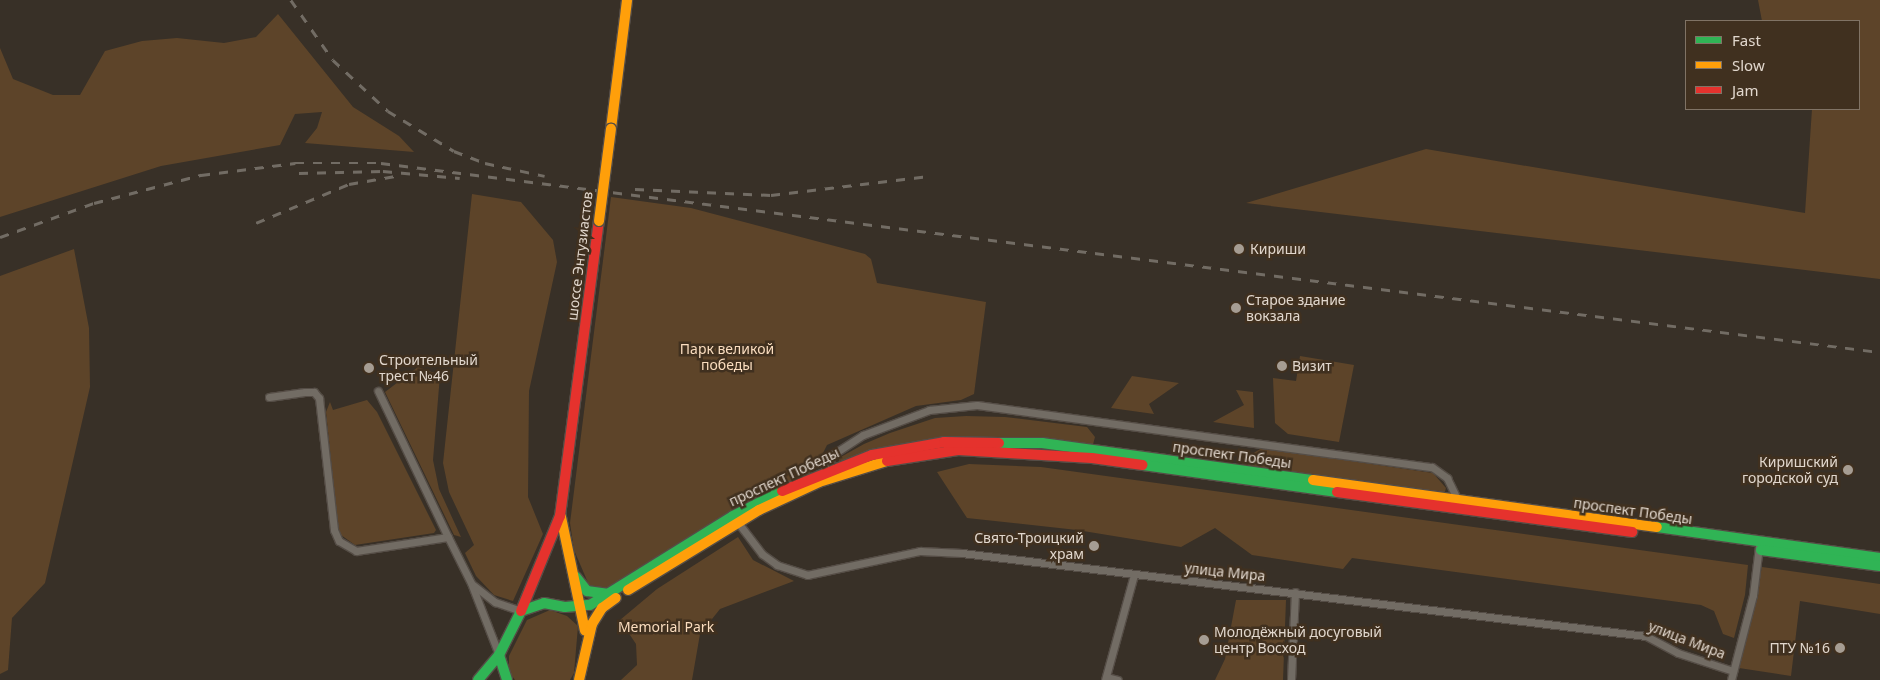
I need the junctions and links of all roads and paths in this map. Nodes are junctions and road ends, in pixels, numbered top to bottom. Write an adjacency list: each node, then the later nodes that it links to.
1 (627, 0): 6 (main road, шоссе Энтузиастов, bridge)
2 (378, 392): 8 (street)
3 (269, 397): 8 (street)
4 (828, 470): 5 (main road, проспект Победы); 5 (street); 7 (main road, проспект Победы)
5 (1458, 501): 9 (main road, проспект Победы)
6 (560, 516): 12 (main road); 19 (main road)
7 (735, 519): 9 (main road, проспект Победы); 13 (street, улица Мира); 16 (main road, проспект Победы)
8 (448, 537): 14 (street)
9 (1759, 546): 10 (main road, проспект Победы); 11 (main road, проспект Победы); 23 (street)
10 (1880, 558)
11 (1880, 566)
12 (572, 570): 16 (main road); 17 (main road)
13 (1134, 575): 15 (street, улица Мира); 24 (street)
14 (471, 583): 19 (street); 22 (street)
15 (1295, 592): 23 (street, улица Мира); 29 (street)
16 (614, 596): 17 (main road); 21 (main road)
17 (580, 606): 18 (main road); 20 (main road)
18 (565, 607): 19 (main road); 20 (main road)
19 (521, 611): 22 (main road)
20 (585, 631): 21 (main road)
21 (587, 649): 25 (main road)
22 (499, 655): 26 (main road); 27 (main road)
23 (1733, 671): 30 (street)
24 (1106, 678): 28 (street)
25 (580, 679)
26 (478, 680)
27 (507, 680)
28 (1118, 680)
29 (1291, 680)
30 (1731, 680)

